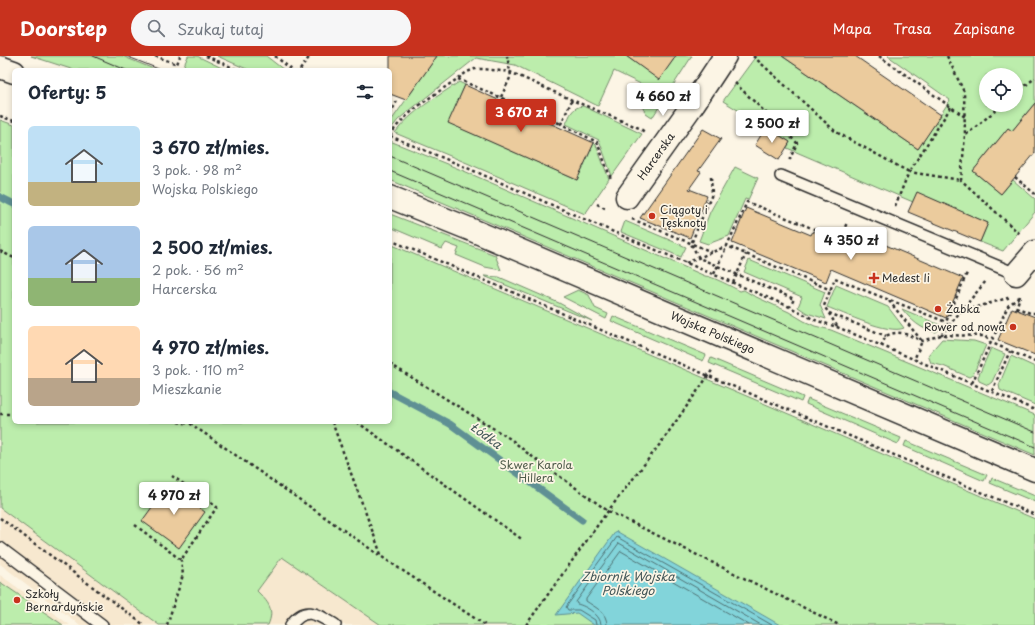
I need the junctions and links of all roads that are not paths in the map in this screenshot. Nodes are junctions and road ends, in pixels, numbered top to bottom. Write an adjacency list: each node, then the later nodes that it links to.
1 (725, 56): 6 (main road, Harcerska)
2 (0, 67): 3 (main road)
3 (12, 71)
4 (781, 176): 8 (lane)
5 (392, 198): 9 (main road, Wojska Polskiego)
6 (619, 201)
7 (1035, 252): 8 (main road)
8 (1015, 284)
9 (1035, 470)
10 (0, 548): 11 (lane)
11 (102, 625)
12 (291, 625): 13 (lane)
13 (334, 625)

